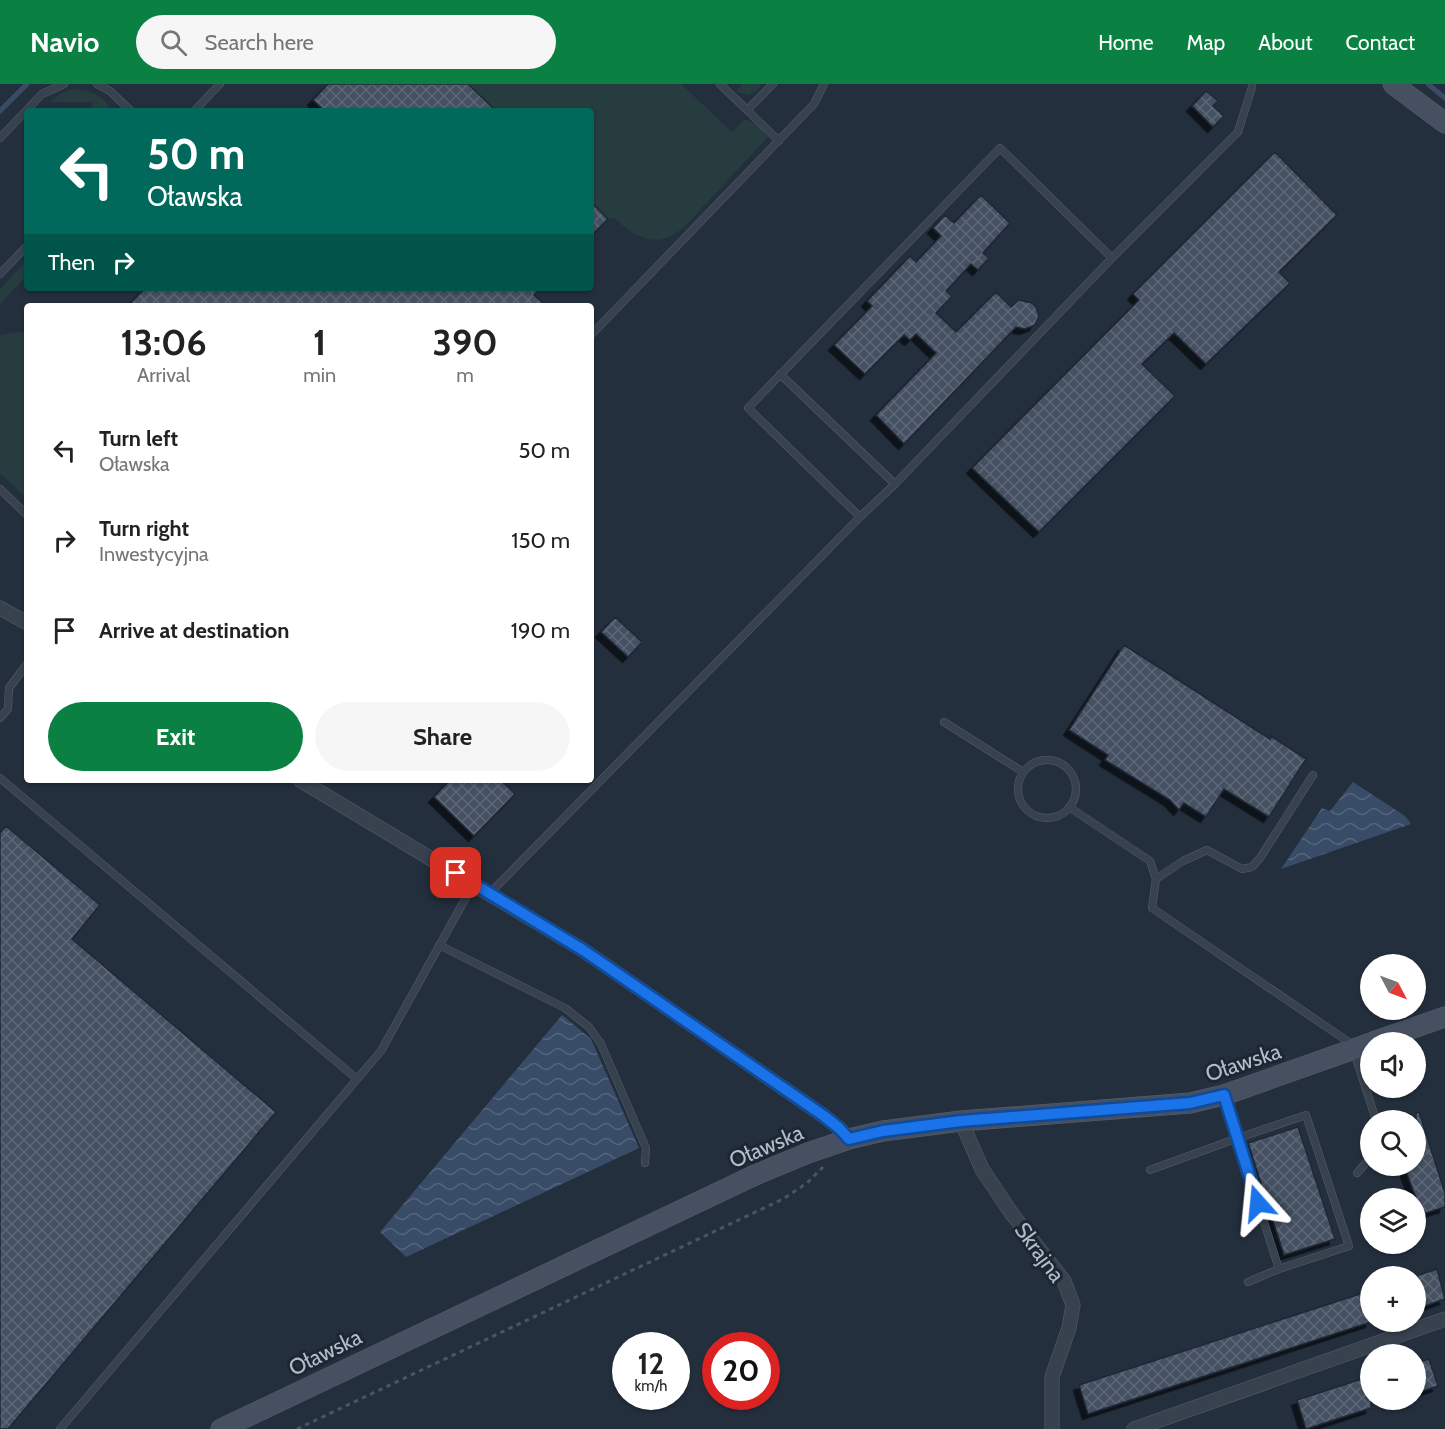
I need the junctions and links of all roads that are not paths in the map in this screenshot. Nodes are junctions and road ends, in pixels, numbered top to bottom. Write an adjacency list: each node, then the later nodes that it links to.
1 (64, 84): 9 (lane)
2 (97, 84): 10 (lane)
3 (220, 84): 11 (lane)
4 (720, 84): 12 (lane)
5 (772, 84): 12 (lane)
6 (824, 84): 16 (lane)
7 (1394, 84): 14 (street)
8 (1252, 87): 18 (lane)
9 (29, 108)
10 (128, 108)
11 (197, 108)
12 (747, 110): 16 (lane)
13 (24, 113): 15 (lane)
14 (1445, 123)
15 (0, 138)
16 (779, 141): 20 (lane)
17 (24, 249): 19 (lane)
18 (1113, 258): 21 (lane); 22 (lane)
19 (0, 274)
20 (594, 332)
21 (780, 374): 22 (lane); 25 (lane)
22 (895, 484): 25 (lane)
23 (0, 489): 24 (lane)
24 (24, 512)
25 (860, 517): 40 (lane)
26 (0, 608): 27 (street)
27 (24, 621)
28 (24, 668): 29 (lane)
29 (9, 688): 30 (lane); 31 (lane)
30 (0, 690)
31 (0, 718)
32 (944, 722): 33 (lane)
33 (1023, 772): 37 (lane); 37 (lane)
34 (1313, 775): 38 (lane)
35 (0, 778): 46 (lane)
36 (305, 783): 39 (street)
37 (1069, 807): 38 (lane)
38 (1156, 879): 44 (lane)
39 (474, 883): 40 (street); 41 (lane)
40 (490, 893): 50 (street)
41 (440, 945): 46 (lane); 51 (lane)
42 (1445, 1017): 43 (street, Oławska)
43 (1403, 1032)
44 (1360, 1043)
45 (1360, 1047): 47 (street, Oławska)
46 (357, 1079): 58 (lane)
47 (1224, 1095): 48 (street, Oławska); 49 (lane)
48 (961, 1121): 50 (street, Oławska); 60 (street, Skrajna)
49 (1238, 1138): 53 (lane); 55 (lane); 55 (lane)
50 (849, 1139): 59 (street, Oławska)
51 (645, 1163)
52 (1360, 1169): 54 (lane)
53 (1150, 1170)
54 (1357, 1173)
55 (1279, 1269): 56 (lane)
56 (1248, 1282)
57 (1445, 1319): 61 (street)
58 (60, 1429)
59 (221, 1429)
60 (1052, 1429)
61 (1134, 1429)

